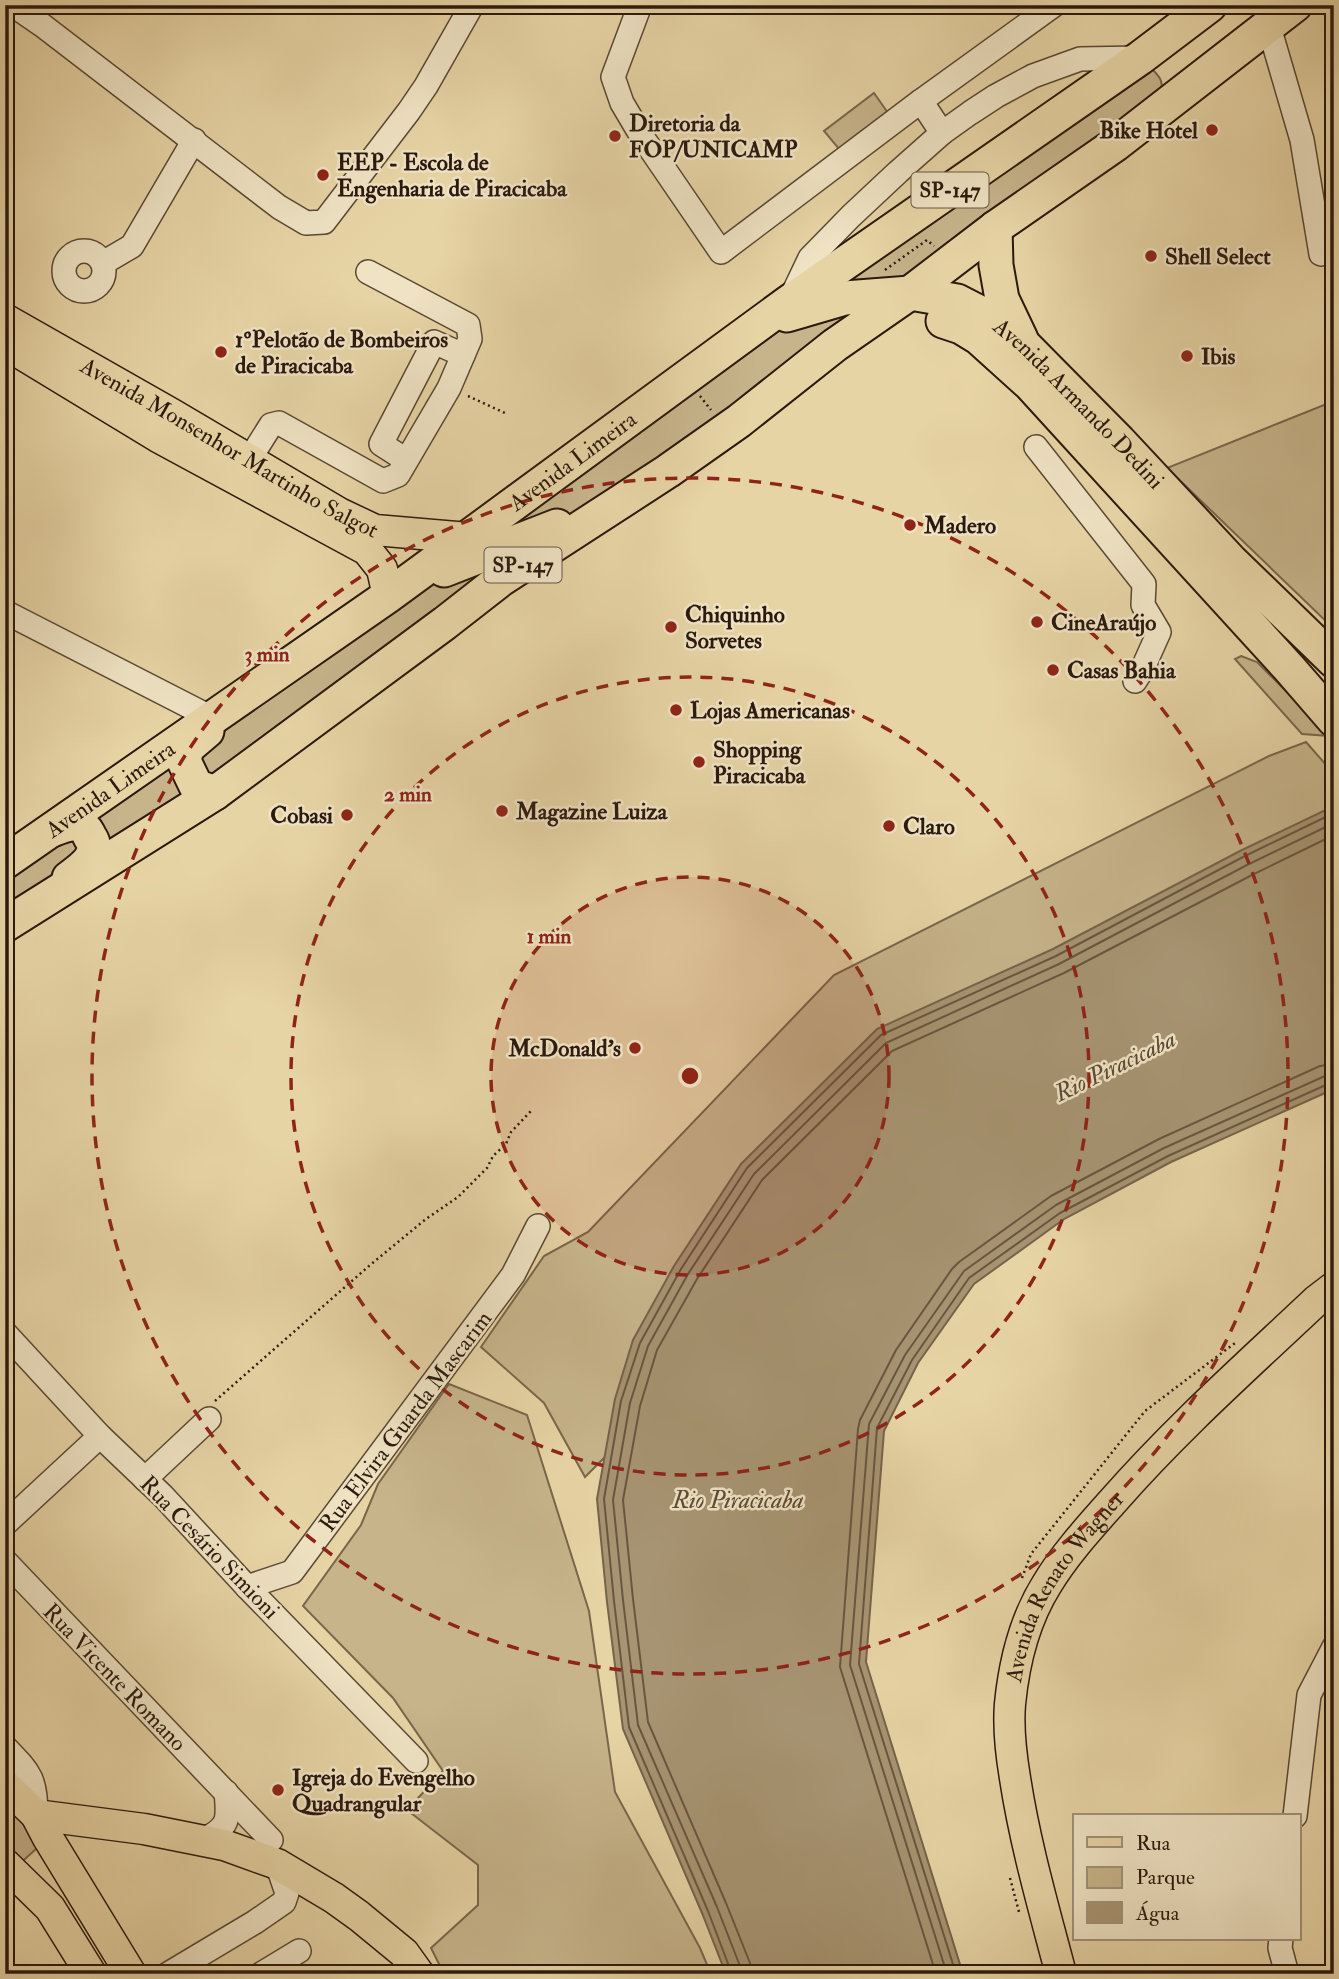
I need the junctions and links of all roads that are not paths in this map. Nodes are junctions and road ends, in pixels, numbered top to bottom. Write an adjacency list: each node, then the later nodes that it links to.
1 (13, 5): 13 (street)
2 (472, 5): 13 (street)
3 (640, 5): 11 (street)
4 (1054, 5): 9 (street)
5 (1210, 5): 8 (highway, SP-147)
6 (1295, 5): 7 (highway, SP-147)
7 (1269, 27): 14 (highway, SP-147); 16 (street)
8 (1140, 58): 10 (street); 14 (highway); 20 (highway, Avenida Limeira / SP-147)
9 (972, 65): 10 (street); 11 (street)
10 (996, 96): 12 (street)
11 (920, 101): 12 (street)
12 (942, 133): 20 (street)
13 (194, 140): 17 (street)
14 (1116, 144): 15 (highway, SP-147)
15 (995, 228): 19 (highway, SP-147); 25 (highway)
16 (1321, 254)
17 (103, 263)
18 (368, 272): 26 (street)
19 (910, 293): 22 (highway, Avenida Armando Dedini); 24 (highway, SP-147); 25 (highway, Avenida Armando Dedini)
20 (789, 302): 22 (highway, Avenida Limeira / SP-147)
21 (5, 319): 27 (main road, Avenida Monsenhor Martinho Salgot)
22 (762, 323): 32 (highway, Avenida Limeira / SP-147)
23 (5, 344): 27 (main road, Avenida Monsenhor Martinho Salgot)
24 (835, 345): 31 (highway, SP-147); 41 (highway, Avenida Armando Dedini)
25 (1026, 347): 37 (highway, Avenida Armando Dedini)
26 (463, 355): 30 (street); 30 (street)
27 (165, 426): 29 (main road, Avenida Monsenhor Martinho Salgot); 33 (main road, Avenida Monsenhor Martinho Salgot)
28 (1036, 447): 39 (street)
29 (249, 460): 30 (street); 32 (main road, Avenida Monsenhor Martinho Salgot)
30 (406, 460)
31 (622, 502): 34 (highway); 42 (highway, SP-147)
32 (468, 538): 34 (highway, Avenida Limeira / SP-147)
33 (368, 550): 34 (main road); 35 (main road, Avenida Monsenhor Martinho Salgot)
34 (421, 572): 35 (highway, Avenida Limeira / SP-147)
35 (388, 596): 38 (highway, Avenida Limeira / SP-147)
36 (5, 612): 40 (street)
37 (1334, 661)
38 (274, 677): 40 (highway, Avenida Limeira / SP-147); 42 (highway)
39 (1135, 681)
40 (212, 718): 43 (highway, Avenida Limeira / SP-147)
41 (1334, 720)
42 (215, 793): 45 (highway, SP-147)
43 (52, 830): 44 (highway, Avenida Limeira / SP-147); 45 (highway)
44 (5, 862)
45 (17, 918)
46 (538, 1226): 54 (street, Rua Elvira Guarda Mascarim)
47 (1334, 1287): 72 (main road, Avenida Renato Wagner)
48 (5, 1333): 50 (street, Rua Cesário Simioni)
49 (210, 1411): 51 (street)
50 (100, 1436): 51 (street, Rua Cesário Simioni); 52 (street)
51 (145, 1479): 54 (street, Rua Cesário Simioni)
52 (5, 1524)
53 (5, 1561): 59 (street, Rua Vicente Romano)
54 (247, 1587): 57 (street, Rua Cesário Simioni)
55 (1334, 1647): 60 (street)
56 (5, 1746): 61 (street)
57 (416, 1761)
58 (5, 1785): 61 (main road)
59 (226, 1792): 62 (street); 63 (street, Rua Vicente Romano)
60 (1295, 1814)
61 (36, 1815): 62 (main road); 68 (main road)
62 (202, 1841): 63 (main road)
63 (274, 1852): 69 (street); 71 (main road)
64 (5, 1864): 67 (main road)
65 (1281, 1940): 73 (street)
66 (299, 1951): 70 (street)
67 (91, 1974)
68 (131, 1974)
69 (168, 1974)
70 (261, 1974)
71 (419, 1974)
72 (1061, 1974)
73 (1287, 1974)

